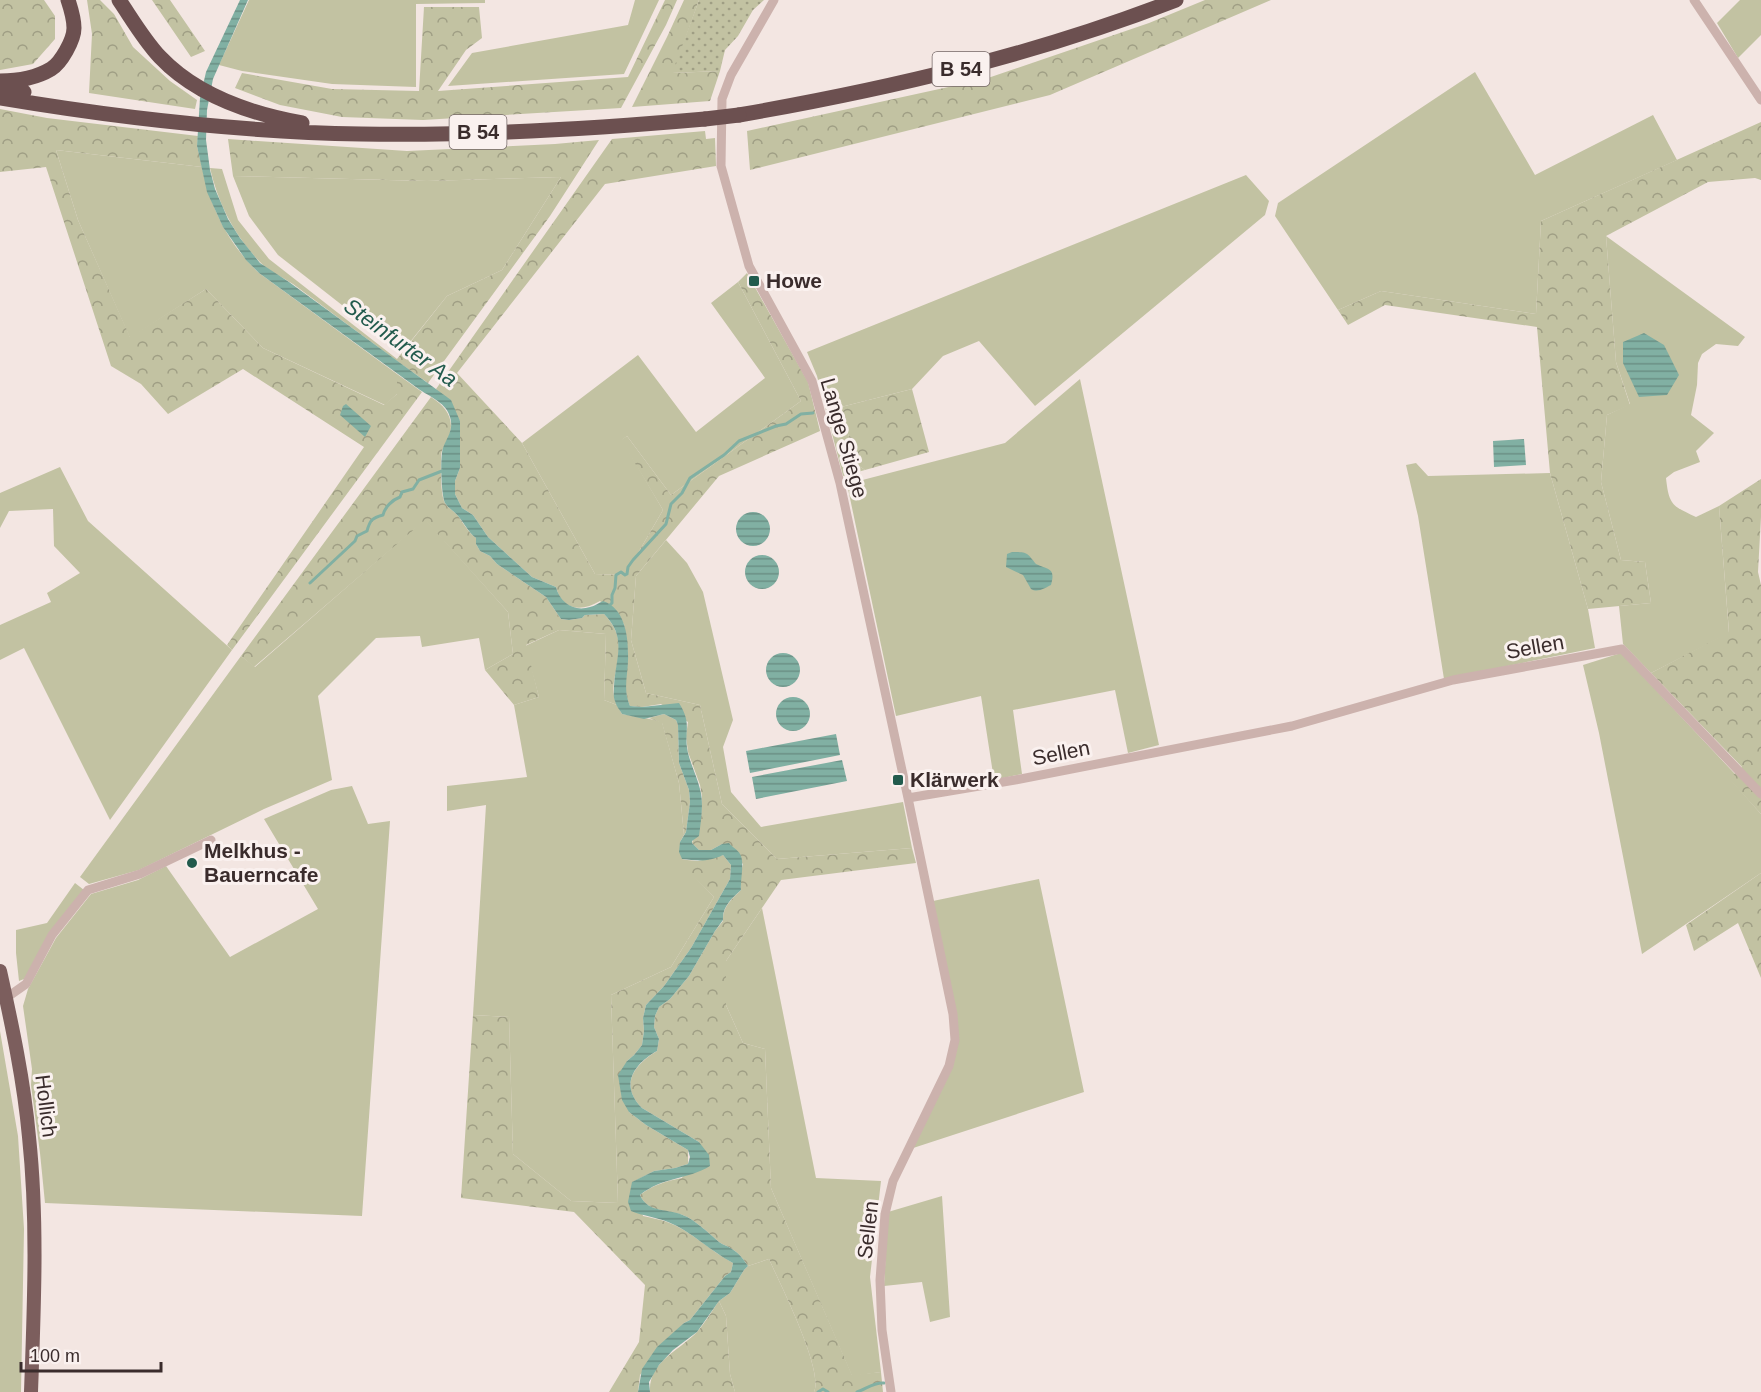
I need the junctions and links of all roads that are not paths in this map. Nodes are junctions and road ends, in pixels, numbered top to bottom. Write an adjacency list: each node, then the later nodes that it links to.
1 (68, 0): 6 (highway)
2 (119, 0): 11 (highway)
3 (774, 0): 13 (street, Lange Stiege)
4 (1176, 0): 11 (highway, B 54, bridge)
5 (1694, 0): 9 (street)
6 (0, 81)
7 (0, 87): 10 (highway, B 54)
8 (0, 98): 10 (highway, B 54)
9 (1761, 100)
10 (174, 122): 11 (highway, B 54)
11 (361, 134)
12 (1761, 794): 13 (street, Sellen)
13 (908, 798): 18 (street, Sellen)
14 (211, 840): 16 (street)
15 (0, 971): 16 (main road, Hollich)
16 (6, 998): 17 (main road, Hollich)
17 (31, 1392)
18 (891, 1392)

